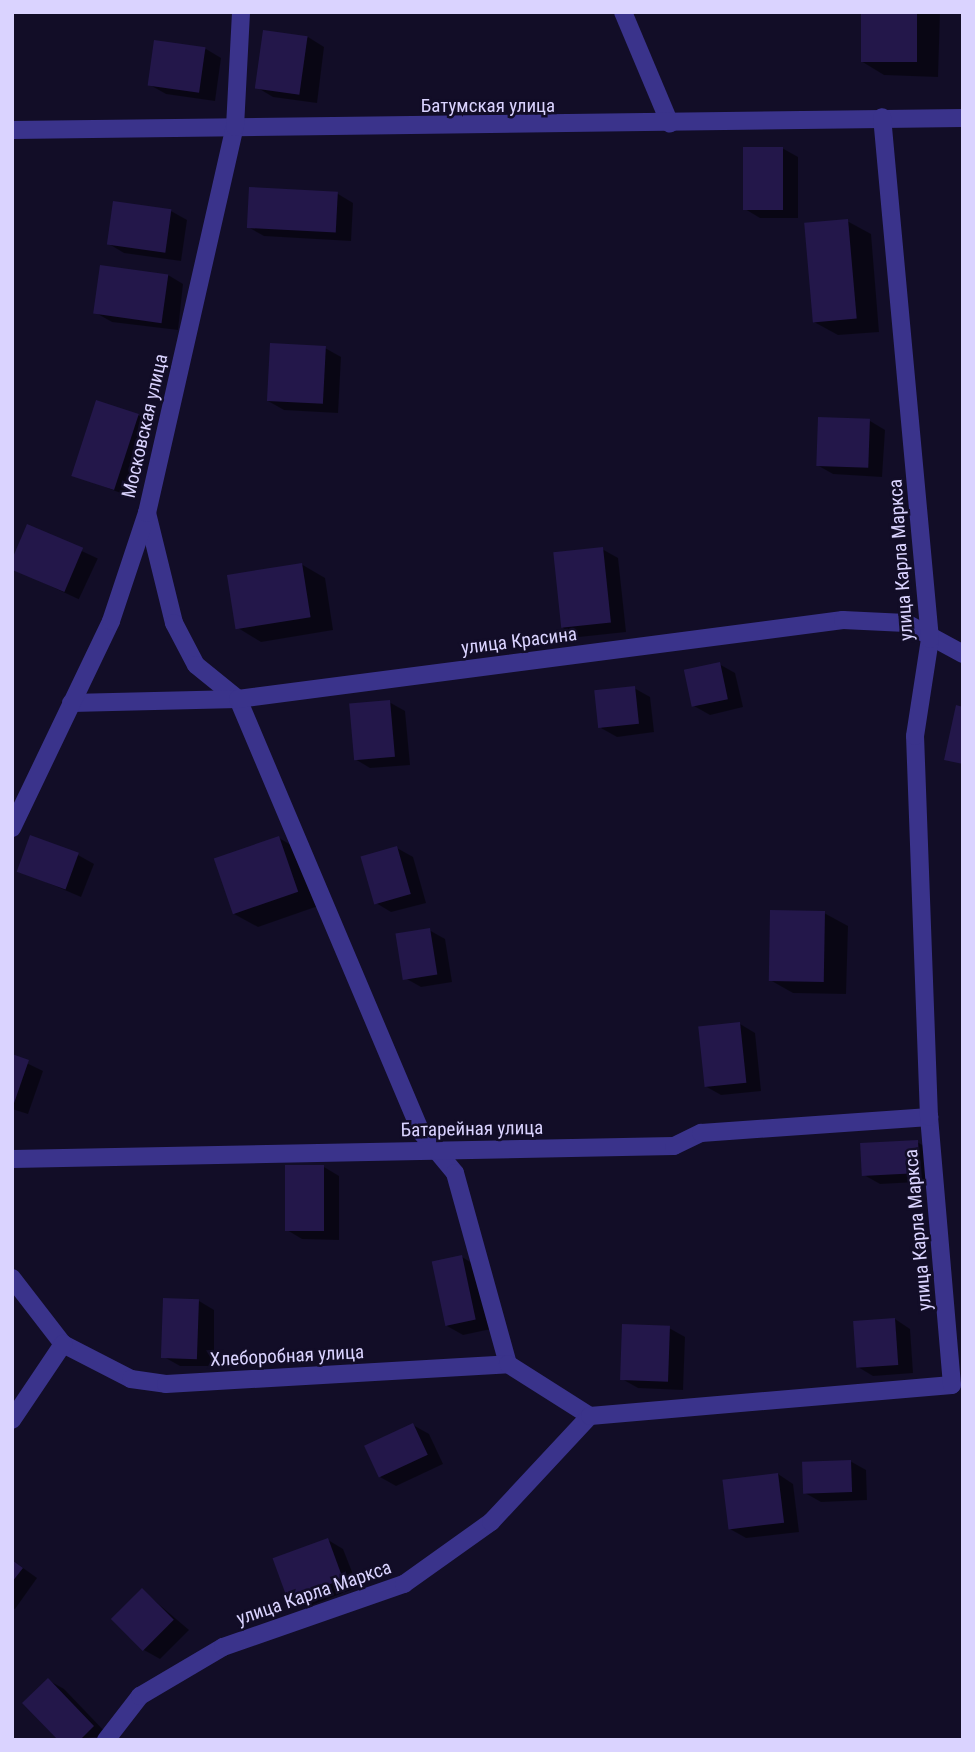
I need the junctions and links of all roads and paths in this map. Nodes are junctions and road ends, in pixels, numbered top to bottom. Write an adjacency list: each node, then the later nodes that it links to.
1 (242, 12): 6 (street, Московская улица)
2 (623, 12): 5 (street)
3 (882, 117): 4 (street, Батумская улица); 5 (street, Батумская улица); 9 (street, улица Карла Маркса)
4 (963, 118)
5 (670, 124): 6 (street, Батумская улица)
6 (236, 127): 7 (street, Батумская улица); 8 (street, Московская улица)
7 (12, 130)
8 (147, 513): 11 (street); 12 (street, Московская улица)
9 (930, 639): 10 (street, улица Красина); 11 (street, улица Красина); 14 (street, улица Карла Маркса)
10 (963, 654)
11 (238, 699): 12 (street, улица Красина); 15 (street)
12 (71, 703): 13 (street, Московская улица)
13 (12, 828)
14 (929, 1116): 15 (street, Батарейная улица); 20 (street, улица Карла Маркса)
15 (439, 1152): 16 (street, Батарейная улица); 19 (street)
16 (12, 1159)
17 (12, 1278): 18 (street, Хлеборобная улица)
18 (63, 1345): 19 (street, Хлеборобная улица); 21 (street)
19 (508, 1364): 20 (street)
20 (590, 1416): 22 (street, улица Карла Маркса)
21 (12, 1420)
22 (106, 1740)

